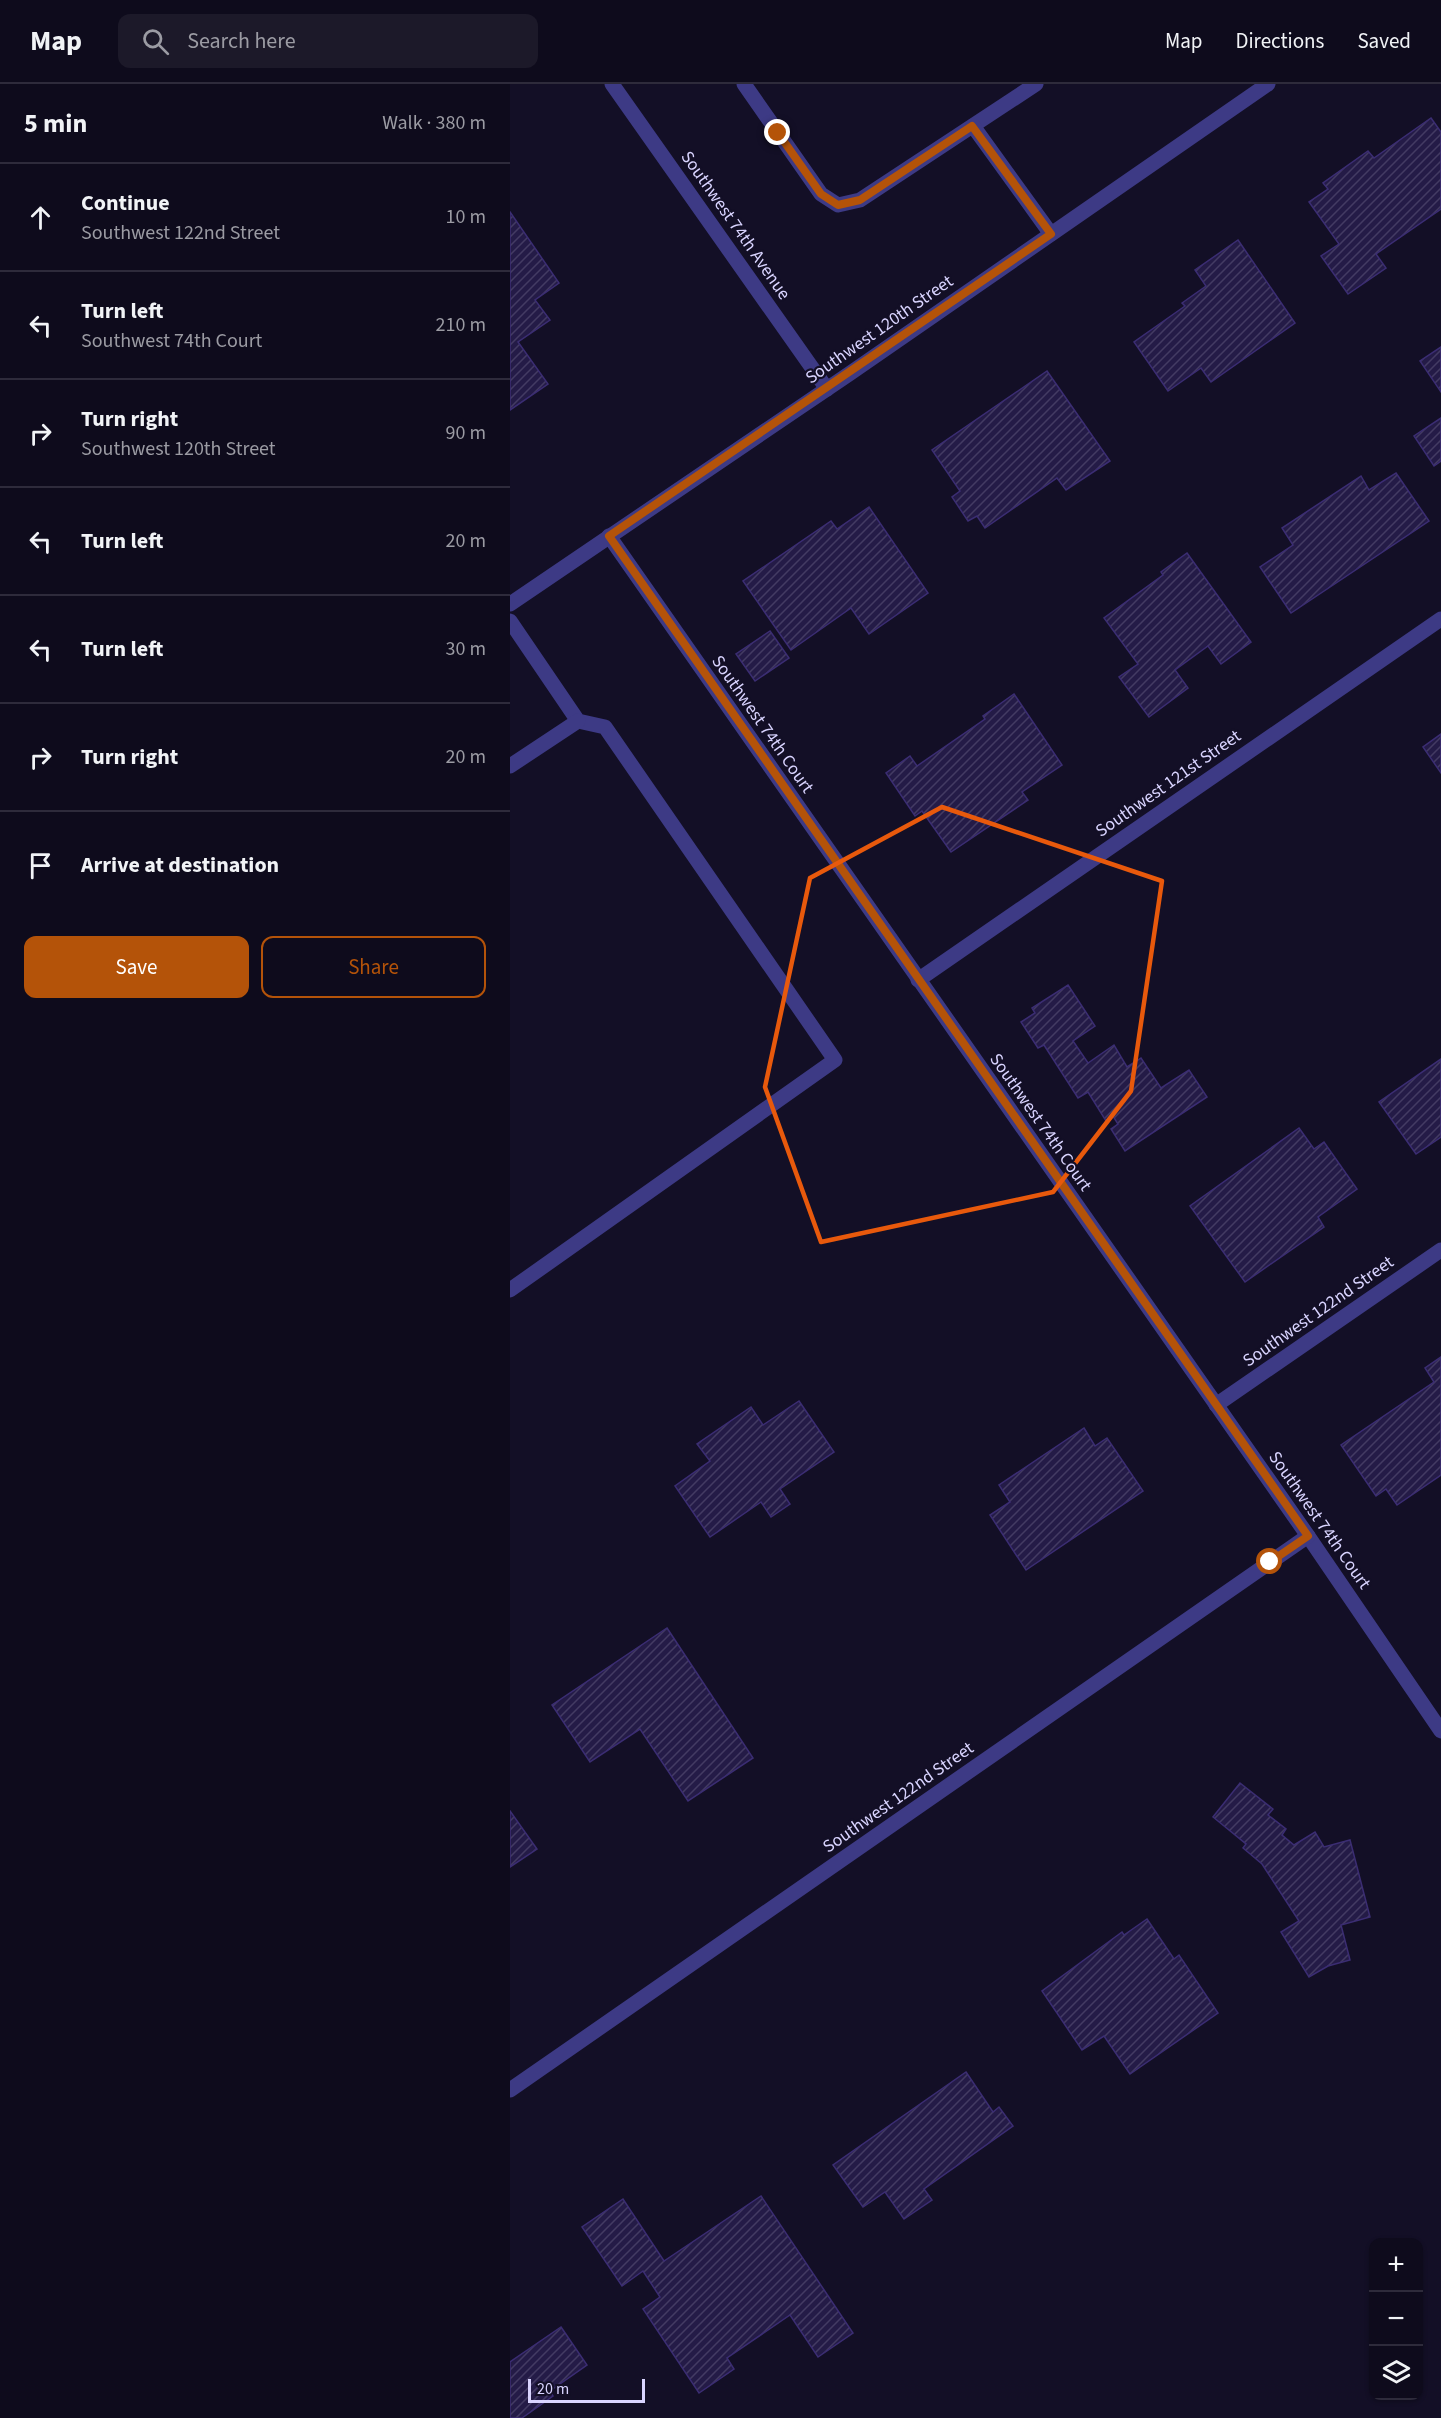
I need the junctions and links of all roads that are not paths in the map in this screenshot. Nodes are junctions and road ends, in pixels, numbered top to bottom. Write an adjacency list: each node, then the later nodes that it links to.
1 (612, 84): 7 (street, Southwest 74th Avenue)
2 (744, 84): 5 (street)
3 (1036, 84): 5 (street)
4 (1268, 84): 6 (street, Southwest 120th Street)
5 (972, 126): 6 (street)
6 (1051, 234): 7 (street, Southwest 120th Street)
7 (827, 389): 8 (street, Southwest 120th Street)
8 (609, 536): 9 (street, Southwest 120th Street); 14 (street, Southwest 74th Court)
9 (510, 604)
10 (1441, 619): 14 (street, Southwest 121st Street)
11 (510, 621): 12 (street)
12 (578, 721): 13 (street); 16 (street)
13 (510, 766)
14 (918, 980): 17 (street, Southwest 74th Court)
15 (1441, 1250): 17 (street, Southwest 122nd Street)
16 (510, 1290)
17 (1216, 1405): 18 (street, Southwest 74th Court)
18 (1308, 1536): 19 (street, Southwest 74th Court); 20 (street, Southwest 122nd Street)
19 (1441, 1731)
20 (510, 2090)

